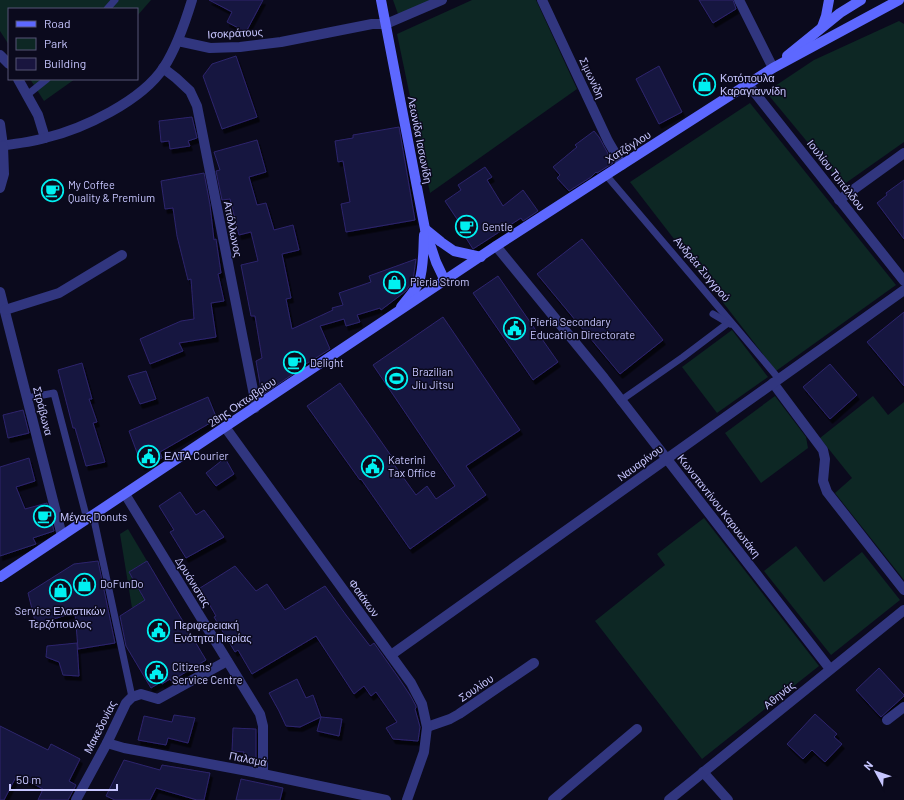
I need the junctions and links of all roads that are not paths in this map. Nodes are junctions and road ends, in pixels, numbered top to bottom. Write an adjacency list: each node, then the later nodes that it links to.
1 (115, 0): 10 (lane)
2 (192, 0): 13 (street)
3 (381, 0): 11 (main road, Λεωνίδα Ιασωνίδη)
4 (442, 0): 11 (street, Ισοκράτους)
5 (542, 0): 26 (street, Σιμωνίδη)
6 (739, 0): 17 (street)
7 (829, 0): 12 (main road)
8 (861, 0): 12 (main road, Χατζόγλου)
9 (899, 0): 17 (main road, Χατζόγλου)
10 (108, 8)
11 (386, 24): 13 (street, Ισοκράτους); 30 (main road, Λεωνίδα Ιασωνίδη)
12 (822, 27): 17 (main road, Χατζόγλου)
13 (178, 41): 16 (street)
14 (0, 55): 15 (street)
15 (8, 63)
16 (163, 68): 23 (street); 46 (street, Απόλλωνος)
17 (773, 68): 20 (main road, Χατζόγλου)
18 (19, 80): 21 (street)
19 (46, 80): 21 (lane)
20 (748, 84): 26 (main road, Χατζόγλου); 29 (street, Ιουλίου Τυπάλδου)
21 (27, 95): 23 (street)
22 (0, 124): 24 (street)
23 (45, 138): 24 (street)
24 (1, 146): 28 (street)
25 (904, 153): 29 (street)
26 (622, 165): 27 (main road, Χατζόγλου)
27 (606, 175): 31 (main road, Χατζόγλου); 42 (lane, Ανδρέα Συγγρού)
28 (0, 188)
29 (840, 200): 35 (street, Ιουλίου Τυπάλδου)
30 (425, 230): 33 (main road); 34 (main road, Λεωνίδα Ιασωνίδη); 40 (main road)
31 (496, 246): 33 (main road, 28ης Οκτωβρίου); 45 (street, Κωνσταντίνου Καρυωτάκη)
32 (122, 256): 38 (street)
33 (481, 257): 34 (main road, 28ης Οκτωβρίου)
34 (445, 281): 40 (main road, 28ης Οκτωβρίου)
35 (904, 281)
36 (904, 290): 43 (street, Ναυαρίνου)
37 (0, 292): 38 (street, Στράβωνα)
38 (4, 310): 44 (street, Στράβωνα)
39 (713, 314): 41 (lane)
40 (394, 316): 46 (main road, 28ης Οκτωβρίου)
41 (728, 323): 42 (lane); 45 (lane)
42 (737, 328): 43 (lane, Ανδρέα Συγγρού)
43 (776, 381): 48 (street, Ναυαρίνου); 53 (street, Ανδρέα Συγγρού)
44 (27, 398): 50 (lane); 51 (street, Στράβωνα)
45 (620, 400): 48 (street, Κωνσταντίνου Καρυωτάκη)
46 (255, 408): 47 (main road, 28ης Οκτωβρίου)
47 (225, 427): 49 (main road, 28ης Οκτωβρίου); 55 (street, Φαιάκων)
48 (667, 458): 55 (street, Ναυαρίνου); 58 (street, Κωνσταντίνου Καρυωτάκη)
49 (125, 494): 50 (main road, 28ης Οκτωβρίου); 56 (street, Δρυάνιστας)
50 (90, 517): 51 (main road, 28ης Οκτωβρίου); 59 (lane)
51 (62, 536): 52 (main road, 28ης Οκτωβρίου)
52 (0, 577)
53 (904, 590)
54 (904, 610): 58 (street, Αθηνάς)
55 (391, 655): 62 (street, Φαιάκων)
56 (227, 661): 59 (street, Μακεδονίας); 66 (street, Δρυάνιστας)
57 (534, 663): 62 (street, Σουλίου)
58 (830, 669): 65 (street, Αθηνάς)
59 (132, 697): 64 (street, Μακεδονίας)
60 (904, 707): 61 (street)
61 (887, 720)
62 (427, 727): 69 (street, Φαιάκων)
63 (637, 729): 70 (street)
64 (107, 743): 66 (street, Παλαμά); 67 (street, Μακεδονίας)
65 (703, 772): 71 (street, Αθηνάς); 72 (street)
66 (263, 774): 68 (street, Παλαμά)
67 (76, 800)
68 (386, 800)
69 (407, 800)
70 (553, 800)
71 (669, 800)
72 (728, 800)

